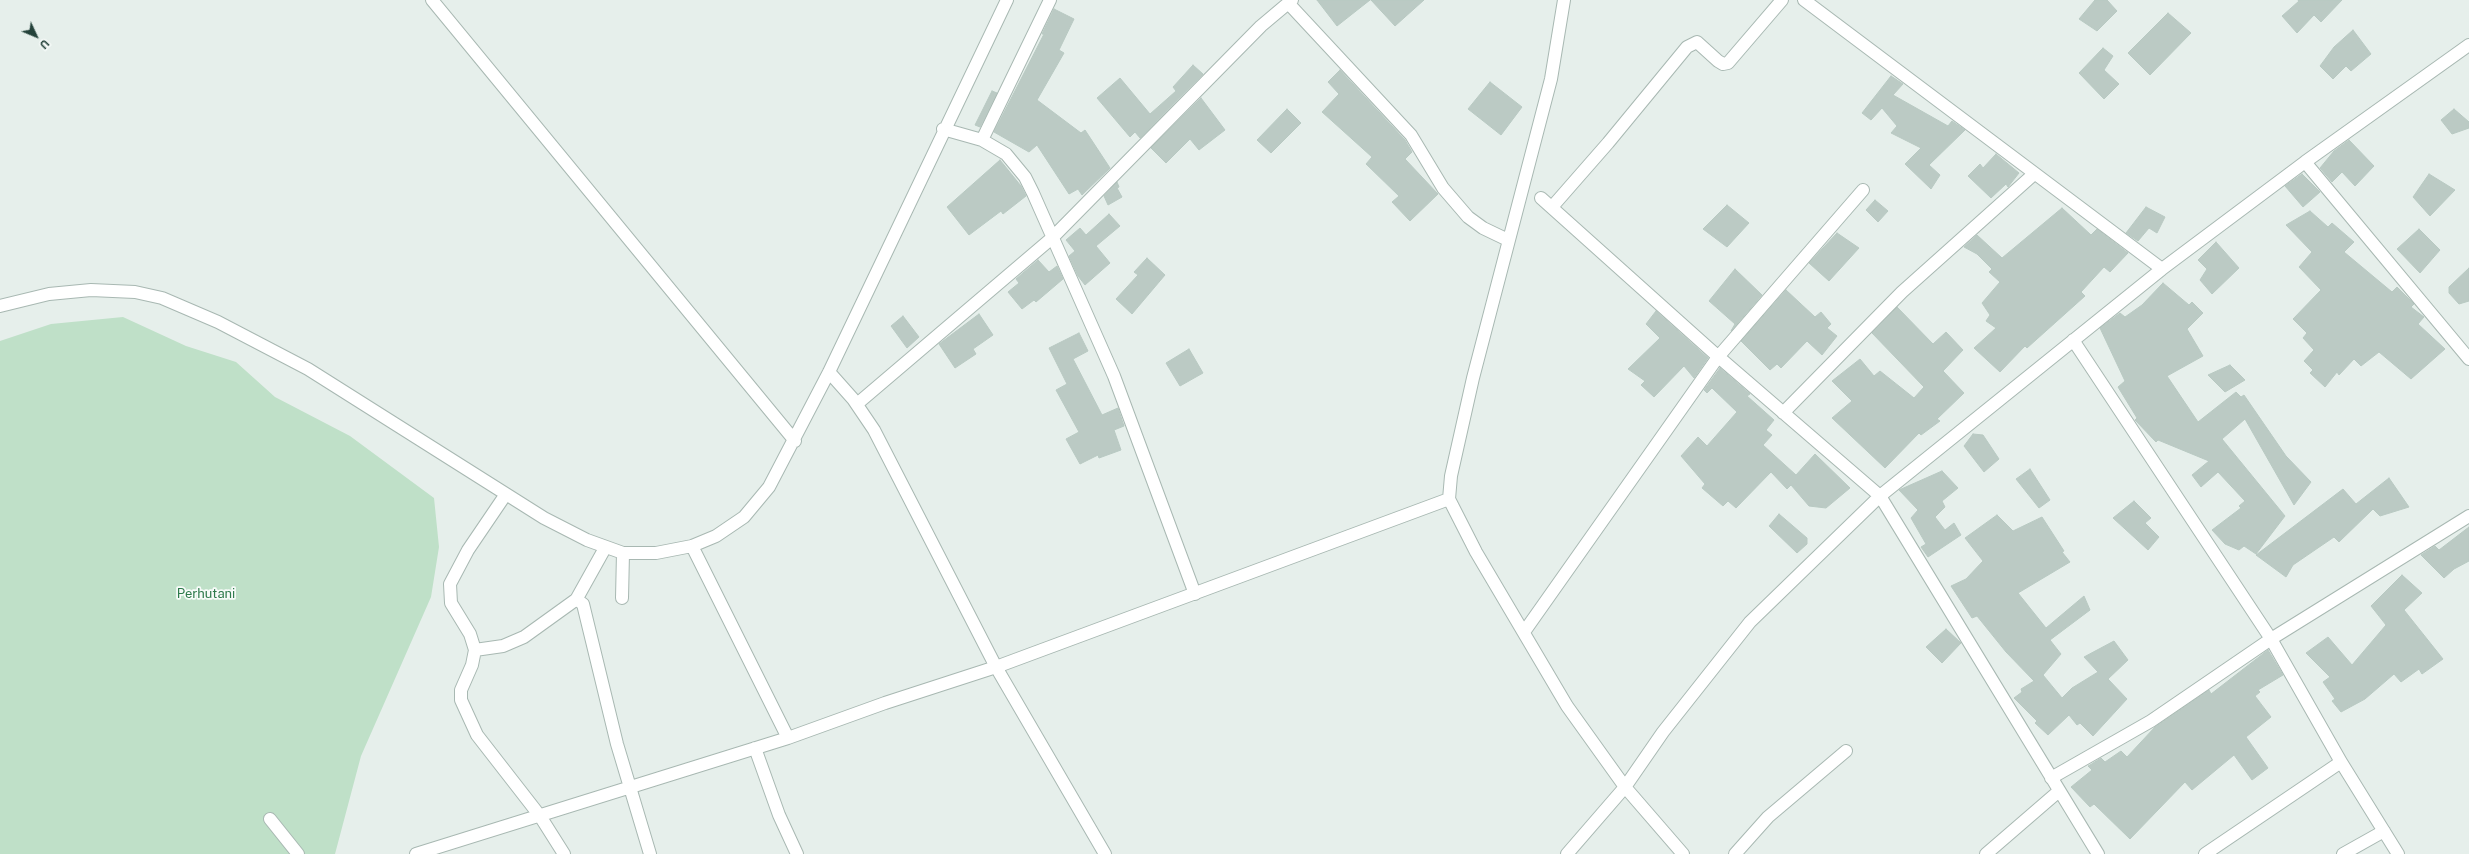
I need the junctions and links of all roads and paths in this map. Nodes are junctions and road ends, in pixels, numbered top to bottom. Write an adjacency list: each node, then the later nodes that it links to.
1 (432, 0): 26 (street)
2 (1007, 0): 9 (street)
3 (1050, 0): 10 (street)
4 (1564, 0): 17 (street)
5 (1782, 0): 15 (street)
6 (1804, 0): 12 (street)
7 (1291, 2): 16 (street); 17 (street)
8 (2469, 45): 11 (street)
9 (944, 129): 10 (street); 23 (street)
10 (974, 138): 16 (street)
11 (2305, 162): 18 (street); 22 (street)
12 (2034, 174): 18 (street); 25 (street)
13 (1863, 190): 21 (street)
14 (1541, 198): 15 (street)
15 (1552, 207): 21 (street)
16 (1052, 238): 24 (street); 34 (street)
17 (1508, 240): 29 (street)
18 (2162, 269): 20 (street)
19 (0, 306): 27 (street)
20 (2073, 340): 28 (street); 38 (street)
21 (1718, 357): 25 (street); 37 (street)
22 (2469, 359)
23 (829, 372): 24 (street); 26 (street)
24 (855, 402): 40 (street)
25 (1783, 413): 28 (street)
26 (795, 441): 31 (street)
27 (506, 494): 32 (street); 39 (street)
28 (1880, 496): 45 (street); 46 (street)
29 (1449, 499): 34 (street); 37 (street)
30 (2469, 516): 38 (street)
31 (692, 546): 33 (street); 41 (street)
32 (605, 548): 33 (street); 36 (street)
33 (623, 553): 35 (street)
34 (1195, 594): 40 (street)
35 (622, 598)
36 (576, 600): 39 (street); 47 (street)
37 (1524, 632): 46 (street)
38 (2271, 638): 44 (street); 45 (street)
39 (475, 650): 49 (street)
40 (996, 667): 41 (street); 57 (street)
41 (788, 738): 42 (street)
42 (755, 748): 47 (street); 56 (street)
43 (1846, 750): 60 (street)
44 (2341, 762): 51 (street); 63 (street)
45 (2051, 778): 48 (street)
46 (1625, 787): 58 (street); 59 (street)
47 (630, 788): 49 (street); 55 (street)
48 (2059, 791): 61 (street); 62 (street)
49 (540, 816): 53 (street); 54 (street)
50 (270, 818): 52 (street)
51 (2384, 831): 64 (street); 65 (street)
52 (298, 854)
53 (416, 854)
54 (564, 854)
55 (650, 854)
56 (797, 854)
57 (1105, 854)
58 (1567, 854)
59 (1682, 854)
60 (1735, 854)
61 (1986, 854)
62 (2098, 854)
63 (2205, 854)
64 (2344, 854)
65 (2398, 854)

